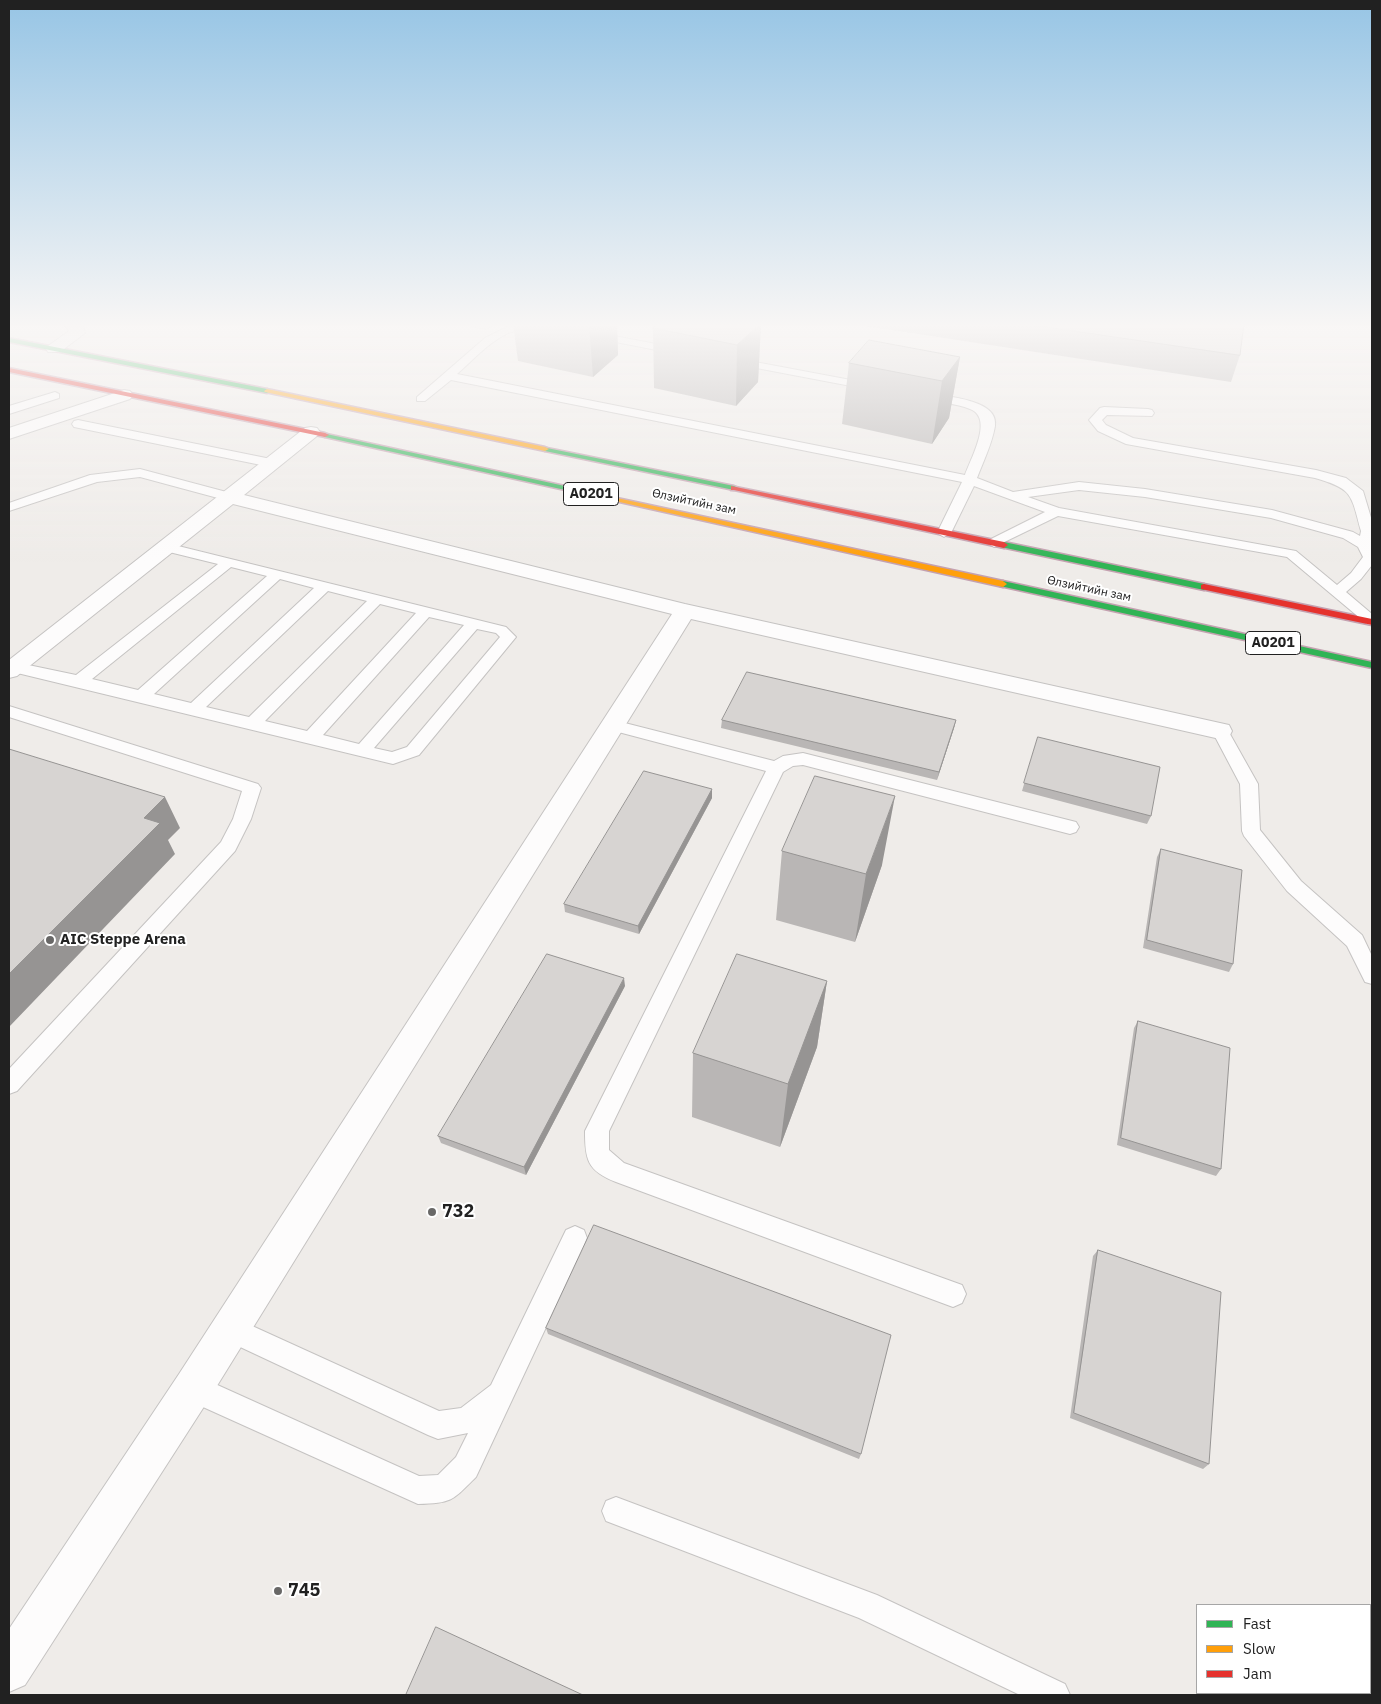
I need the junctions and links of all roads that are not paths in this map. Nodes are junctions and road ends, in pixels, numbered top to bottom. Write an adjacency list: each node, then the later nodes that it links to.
1 (30, 404): 8 (lane)
2 (45, 404): 10 (street)
3 (99, 404): 13 (street)
4 (167, 404): 12 (highway, Өлзийтийн зам / A0201)
5 (328, 404): 20 (highway, Өлзийтийн зам / A0201)
6 (587, 404): 15 (lane)
7 (962, 404): 15 (lane)
8 (9, 410)
9 (1148, 412): 23 (lane)
10 (9, 415)
11 (78, 424): 14 (lane)
12 (311, 432): 14 (street); 33 (highway, Өлзийтийн зам / A0201)
13 (9, 434)
14 (271, 463): 17 (street)
15 (970, 480): 16 (lane); 20 (lane)
16 (1014, 495): 19 (lane); 23 (lane)
17 (229, 497): 18 (lane); 22 (street); 30 (street)
18 (9, 507)
19 (1056, 512): 21 (lane); 27 (lane)
20 (944, 533): 21 (highway, Өлзийтийн зам / A0201)
21 (994, 543): 31 (highway, Өлзийтийн зам / A0201)
22 (166, 547): 24 (lane); 34 (street)
23 (1368, 553): 27 (lane)
24 (229, 562): 25 (lane); 35 (lane)
25 (278, 574): 26 (lane); 36 (lane)
26 (324, 586): 28 (lane); 37 (lane)
27 (1337, 591): 31 (lane)
28 (377, 599): 29 (lane); 39 (lane)
29 (426, 611): 32 (lane); 42 (lane)
30 (685, 611): 40 (street); 41 (street)
31 (1372, 621)
32 (474, 623): 43 (lane); 43 (lane)
33 (1372, 665)
34 (12, 669): 35 (lane)
35 (80, 681): 36 (lane)
36 (142, 696): 37 (lane)
37 (194, 708): 39 (lane)
38 (9, 712): 47 (lane)
39 (254, 724): 42 (lane)
40 (613, 725): 44 (lane); 50 (street)
41 (1220, 731): 46 (lane)
42 (311, 738): 43 (lane)
43 (362, 751)
44 (776, 768): 45 (lane); 49 (lane)
45 (1070, 827)
46 (1372, 976)
47 (9, 1084)
48 (575, 1238): 52 (lane)
49 (953, 1294)
50 (230, 1329): 51 (street); 52 (lane)
51 (193, 1388): 52 (lane); 54 (street)
52 (501, 1392)
53 (616, 1511): 55 (lane)
54 (9, 1670)
55 (1054, 1695)

